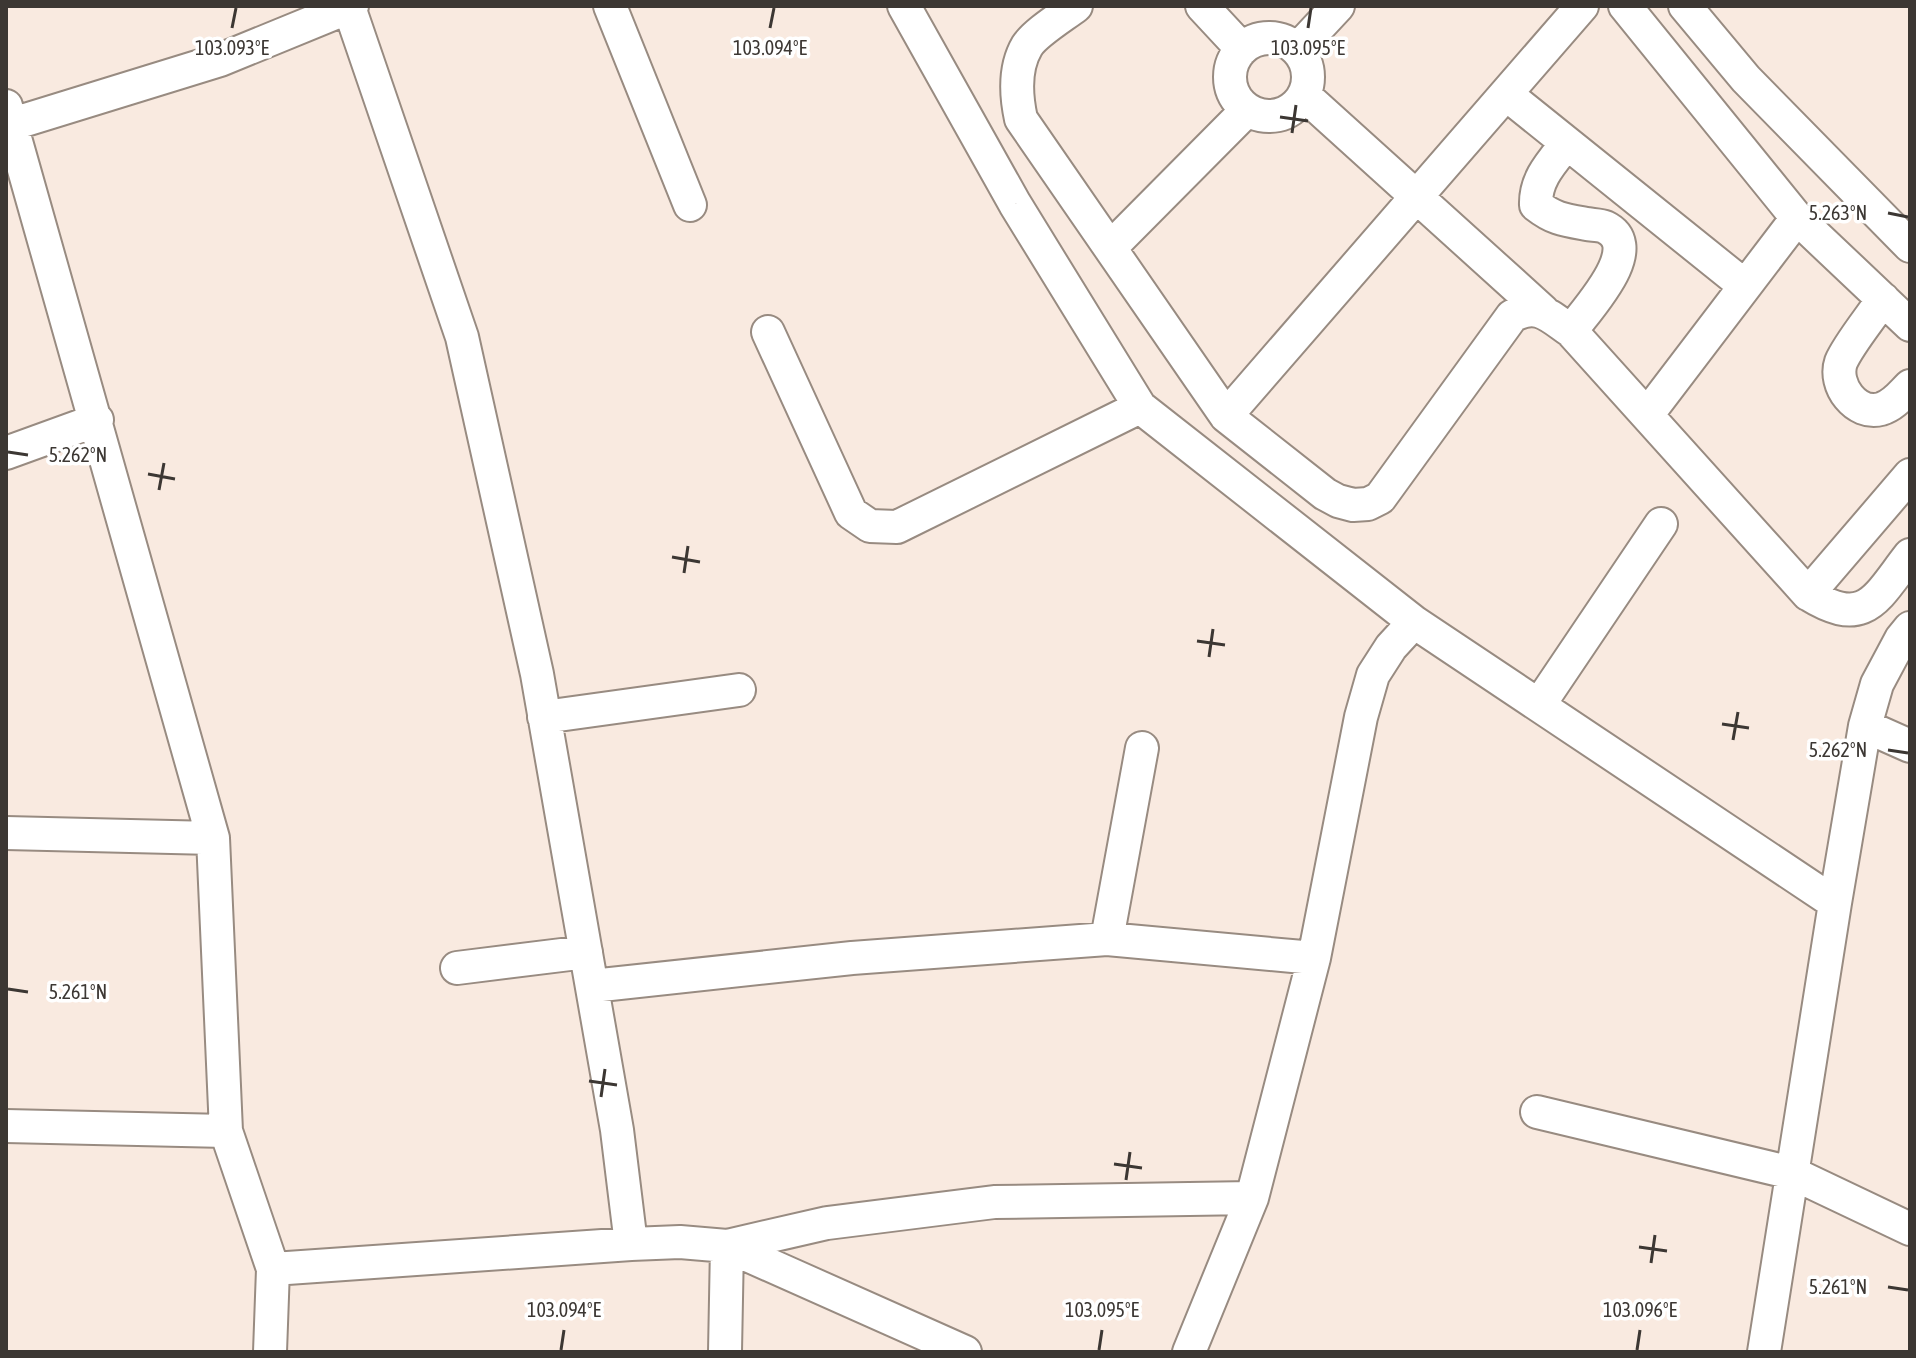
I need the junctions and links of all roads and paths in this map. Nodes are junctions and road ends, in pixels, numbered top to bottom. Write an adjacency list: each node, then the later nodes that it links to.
1 (610, 6): 18 (street)
2 (904, 6): 29 (street)
3 (1076, 6): 21 (street)
4 (1202, 6): 10 (street)
5 (1338, 6): 11 (street)
6 (1582, 6): 12 (street)
7 (1625, 6): 19 (street)
8 (1685, 6): 20 (street)
9 (351, 7): 15 (street); 42 (street)
10 (1242, 49): 11 (street); 14 (street)
11 (1297, 50): 13 (street)
12 (1506, 94): 16 (street); 17 (street)
13 (1304, 95): 14 (street); 17 (street)
14 (1247, 110): 21 (street)
15 (8, 119): 32 (street)
16 (1567, 143): 22 (street); 26 (street)
17 (1416, 197): 24 (street); 31 (street)
18 (690, 205)
19 (1797, 218): 22 (street); 23 (street)
20 (1910, 246)
21 (1110, 248): 31 (street)
22 (1745, 286): 30 (street)
23 (1883, 299): 25 (street); 28 (street)
24 (1543, 311): 26 (street); 31 (street)
25 (1910, 325)
26 (1571, 331): 30 (street)
27 (768, 332): 29 (street)
28 (1910, 386)
29 (1140, 407): 38 (street)
30 (1647, 415): 37 (street)
31 (1226, 416)
32 (97, 420): 33 (street); 47 (street)
33 (6, 453)
34 (1910, 475): 37 (street)
35 (1661, 524): 41 (street)
36 (1910, 555): 37 (street)
37 (1808, 594)
38 (1414, 622): 41 (street); 51 (street)
39 (1910, 628): 43 (street)
40 (739, 690): 42 (street)
41 (1539, 705): 48 (street)
42 (544, 717): 50 (street)
43 (1865, 726): 44 (street); 48 (street)
44 (1910, 746)
45 (1142, 748): 49 (street)
46 (6, 833): 47 (street)
47 (213, 838): 56 (street)
48 (1835, 903): 57 (street)
49 (1107, 939): 51 (street); 53 (street)
50 (586, 952): 52 (street); 53 (street)
51 (1314, 958): 58 (street)
52 (457, 968)
53 (592, 986): 60 (street)
54 (1537, 1112): 57 (street)
55 (6, 1126): 56 (street)
56 (226, 1131): 62 (street)
57 (1792, 1173): 59 (street); 67 (street)
58 (1252, 1198): 61 (street); 66 (street)
59 (1910, 1229)
60 (631, 1244): 61 (street); 62 (street)
61 (727, 1246): 64 (street); 65 (street)
62 (273, 1269): 63 (street)
63 (270, 1352)
64 (725, 1352)
65 (965, 1352)
66 (1189, 1352)
67 (1764, 1352)

